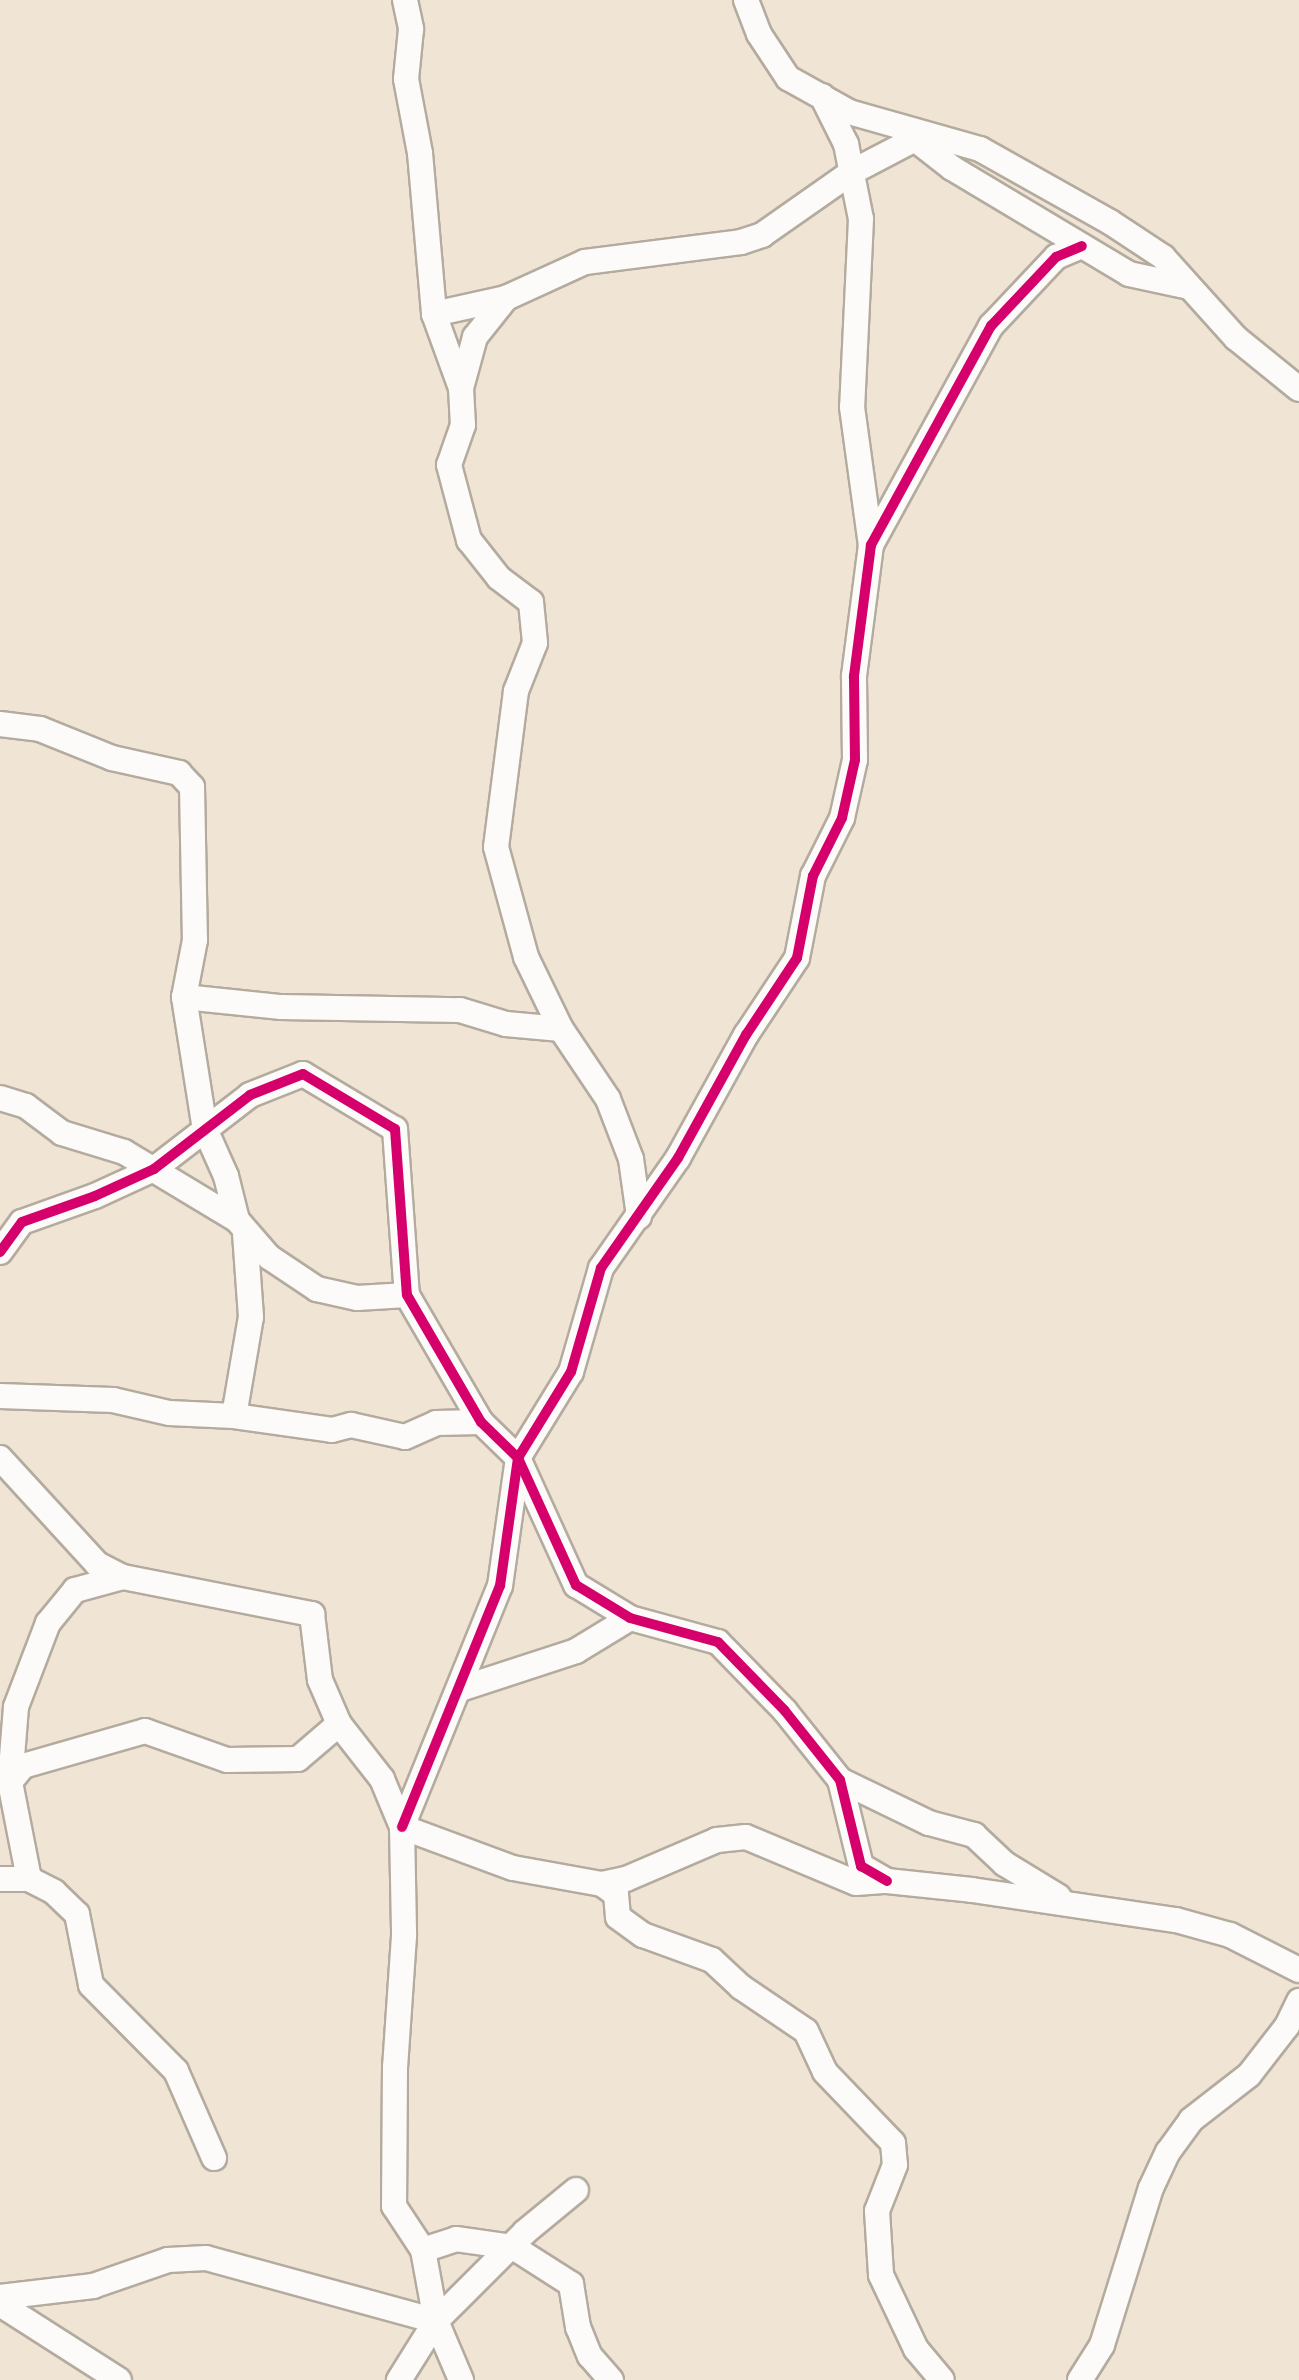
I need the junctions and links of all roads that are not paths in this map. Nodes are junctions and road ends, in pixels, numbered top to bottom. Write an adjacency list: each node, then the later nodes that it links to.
1 (405, 0): 9 (street)
2 (746, 0): 3 (street)
3 (822, 96): 4 (street); 5 (street)
4 (908, 134): 5 (street); 6 (street); 7 (street)
5 (852, 173): 8 (street); 12 (street)
6 (1082, 246): 7 (street); 12 (street)
7 (1185, 286): 11 (street)
8 (506, 298): 9 (street); 10 (street)
9 (434, 314): 10 (street)
10 (461, 388): 15 (street)
11 (1299, 389)
12 (871, 545): 19 (street)
13 (0, 724): 14 (street)
14 (184, 998): 15 (street); 17 (street)
15 (561, 1029): 19 (street)
16 (0, 1098): 18 (street)
17 (205, 1129): 18 (street); 20 (street); 22 (street)
18 (154, 1168): 20 (street); 21 (street)
19 (639, 1216): 27 (street)
20 (241, 1227): 22 (street); 24 (street)
21 (0, 1252)
22 (407, 1294): 25 (street)
23 (0, 1396): 24 (street)
24 (234, 1416): 25 (street)
25 (481, 1422): 27 (street)
26 (0, 1458): 28 (street)
27 (518, 1458): 29 (street); 30 (street)
28 (123, 1577): 31 (street); 33 (street)
29 (630, 1618): 30 (street); 32 (street)
30 (460, 1689): 34 (street)
31 (339, 1724): 33 (street); 34 (street)
32 (839, 1780): 37 (street); 39 (street)
33 (10, 1782): 36 (street)
34 (402, 1827): 38 (street); 45 (street)
35 (0, 1879): 36 (street)
36 (29, 1879): 42 (street)
37 (887, 1881): 38 (street); 39 (street)
38 (602, 1884): 53 (street)
39 (1069, 1903): 40 (street)
40 (1299, 1970)
41 (1299, 2001): 54 (street)
42 (214, 2158)
43 (576, 2190): 44 (street)
44 (513, 2247): 45 (street); 48 (street); 52 (street)
45 (423, 2250): 48 (street)
46 (0, 2297): 48 (street)
47 (0, 2304): 49 (street)
48 (436, 2321): 50 (street); 51 (street)
49 (119, 2380)
50 (399, 2380)
51 (461, 2380)
52 (611, 2380)
53 (942, 2380)
54 (1080, 2380)

